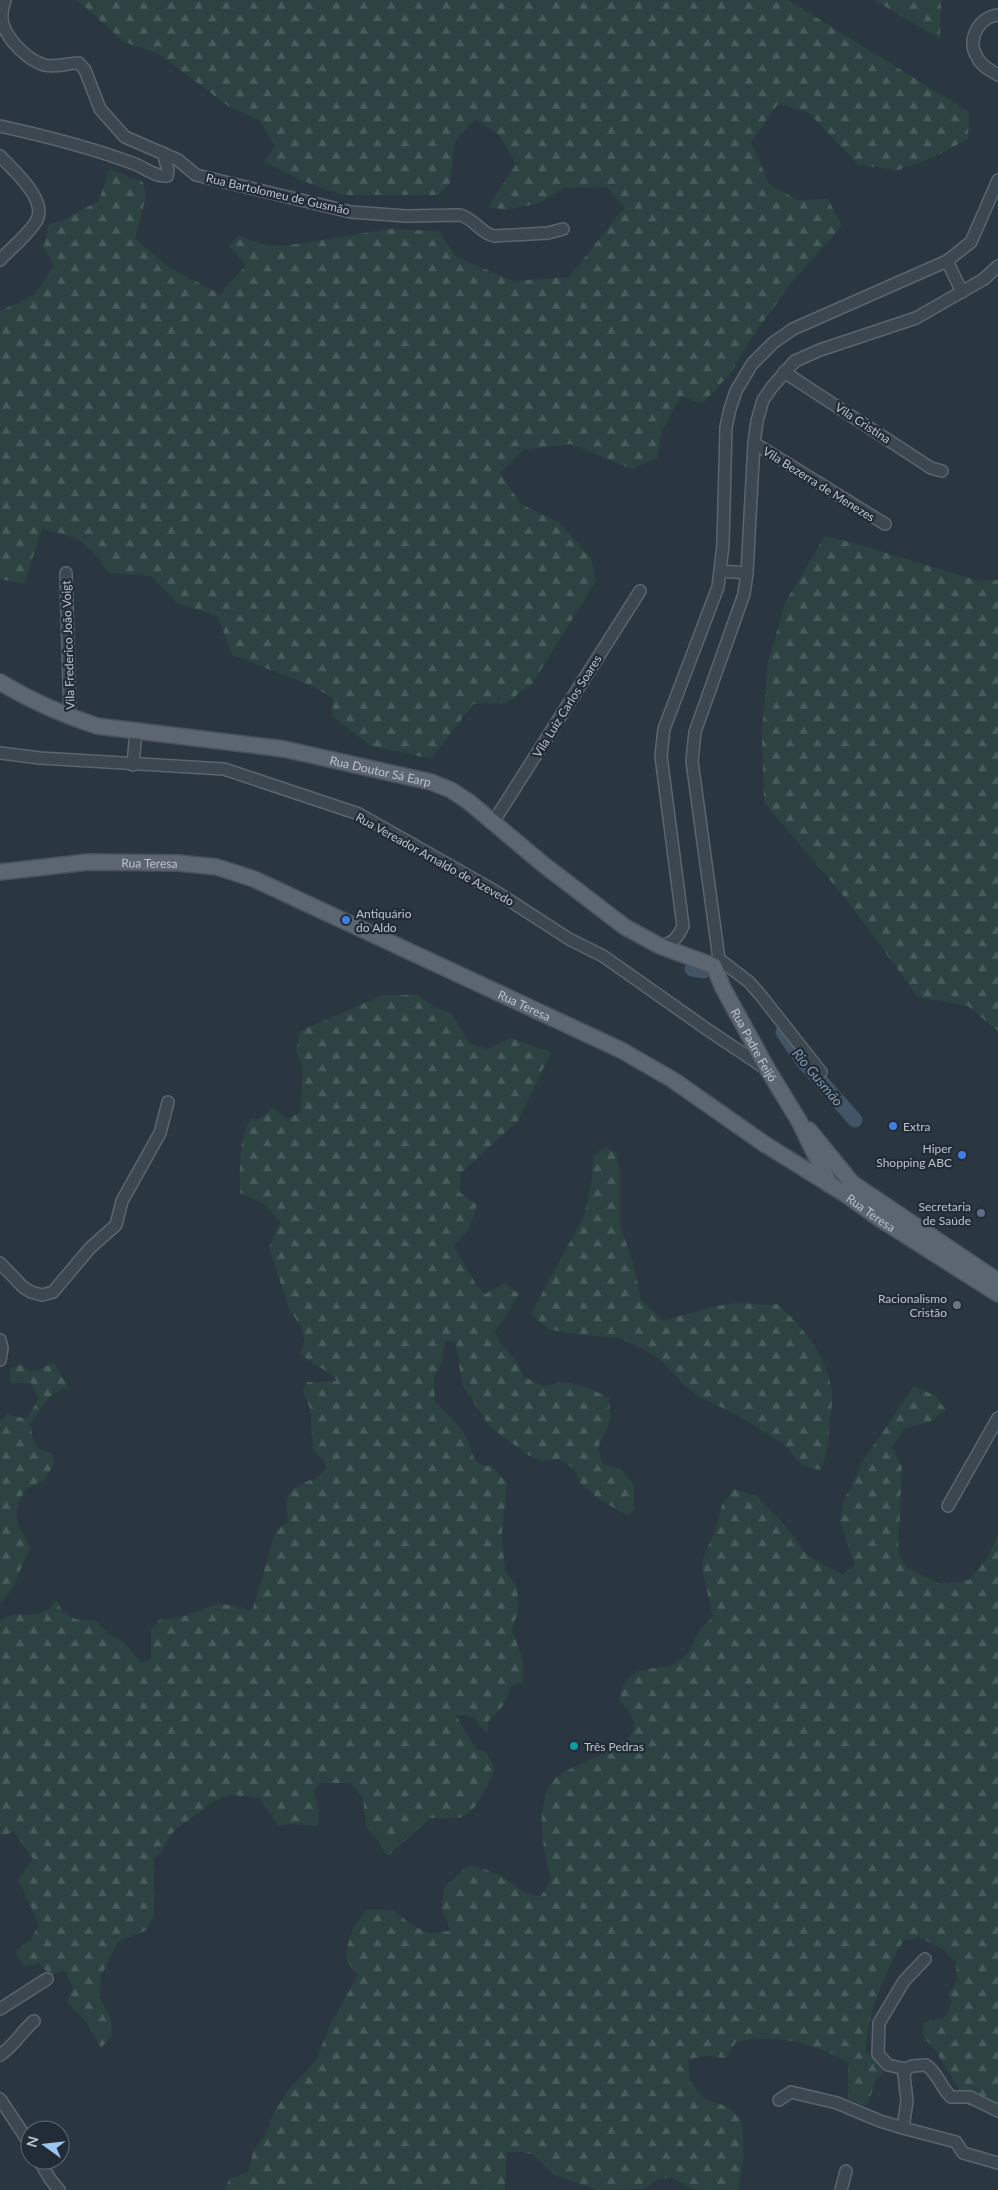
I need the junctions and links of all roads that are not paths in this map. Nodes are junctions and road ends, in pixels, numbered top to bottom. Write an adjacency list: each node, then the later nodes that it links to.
1 (5, 0): 5 (street, Rua Bartolomeu de Gusmão)
2 (998, 15): 3 (street)
3 (998, 75)
4 (0, 126): 5 (street)
5 (163, 153): 8 (street, Rua Bartolomeu de Gusmão)
6 (0, 156): 9 (street)
7 (998, 180): 10 (street)
8 (563, 229)
9 (0, 260)
10 (947, 262): 12 (street); 17 (street)
11 (998, 266): 12 (street)
12 (962, 292): 13 (street)
13 (784, 372): 14 (street); 15 (street, Vila Cristina)
14 (754, 443): 16 (street, Vila Bezerra de Menezes); 19 (street)
15 (942, 472)
16 (885, 524)
17 (720, 571): 19 (street); 28 (street)
18 (66, 573): 22 (street, Vila Frederico João Voigt)
19 (747, 573): 31 (street)
20 (640, 591): 26 (street, Vila Luiz Carlos Soares)
21 (0, 682): 22 (main road, Rua Doutor Sá Earp)
22 (70, 717): 23 (main road, Rua Doutor Sá Earp)
23 (136, 730): 25 (street); 26 (main road, Rua Doutor Sá Earp)
24 (0, 753): 25 (street, Rua Vereador Arnaldo de Azevedo)
25 (133, 765): 32 (street, Rua Vereador Arnaldo de Azevedo)
26 (494, 821): 29 (main road, Rua Doutor Sá Earp)
27 (0, 872): 36 (main road, Rua Teresa)
28 (682, 926): 29 (street); 30 (street)
29 (660, 946): 30 (main road, Rua Doutor Sá Earp)
30 (685, 956): 31 (main road, Rua Doutor Sá Earp)
31 (717, 963): 32 (main road, Rua Padre Feijó); 33 (street)
32 (768, 1070): 35 (main road, Rua Padre Feijó)
33 (821, 1072)
34 (168, 1102): 38 (street)
35 (799, 1121): 36 (main road, Rua Padre Feijó); 37 (main road, Rua Padre Feijó)
36 (831, 1186): 37 (main road, Rua Teresa)
37 (849, 1189): 39 (main road, Rua Teresa); 40 (main road, Rua Teresa)
38 (0, 1263)
39 (998, 1281)
40 (998, 1294)
41 (0, 1340): 42 (street)
42 (0, 1360)
43 (998, 1418): 44 (street)
44 (948, 1506)
45 (925, 1959): 50 (street)
46 (47, 1979): 47 (street)
47 (0, 2009)
48 (34, 2021): 49 (street)
49 (0, 2055)
50 (906, 2069): 53 (street); 54 (street)
51 (0, 2099): 55 (street)
52 (779, 2100): 54 (street)
53 (998, 2111)
54 (903, 2128): 56 (street)
55 (20, 2129)
56 (998, 2163)
57 (45, 2170): 59 (street)
58 (846, 2171): 60 (street)
59 (59, 2190)
60 (842, 2190)

